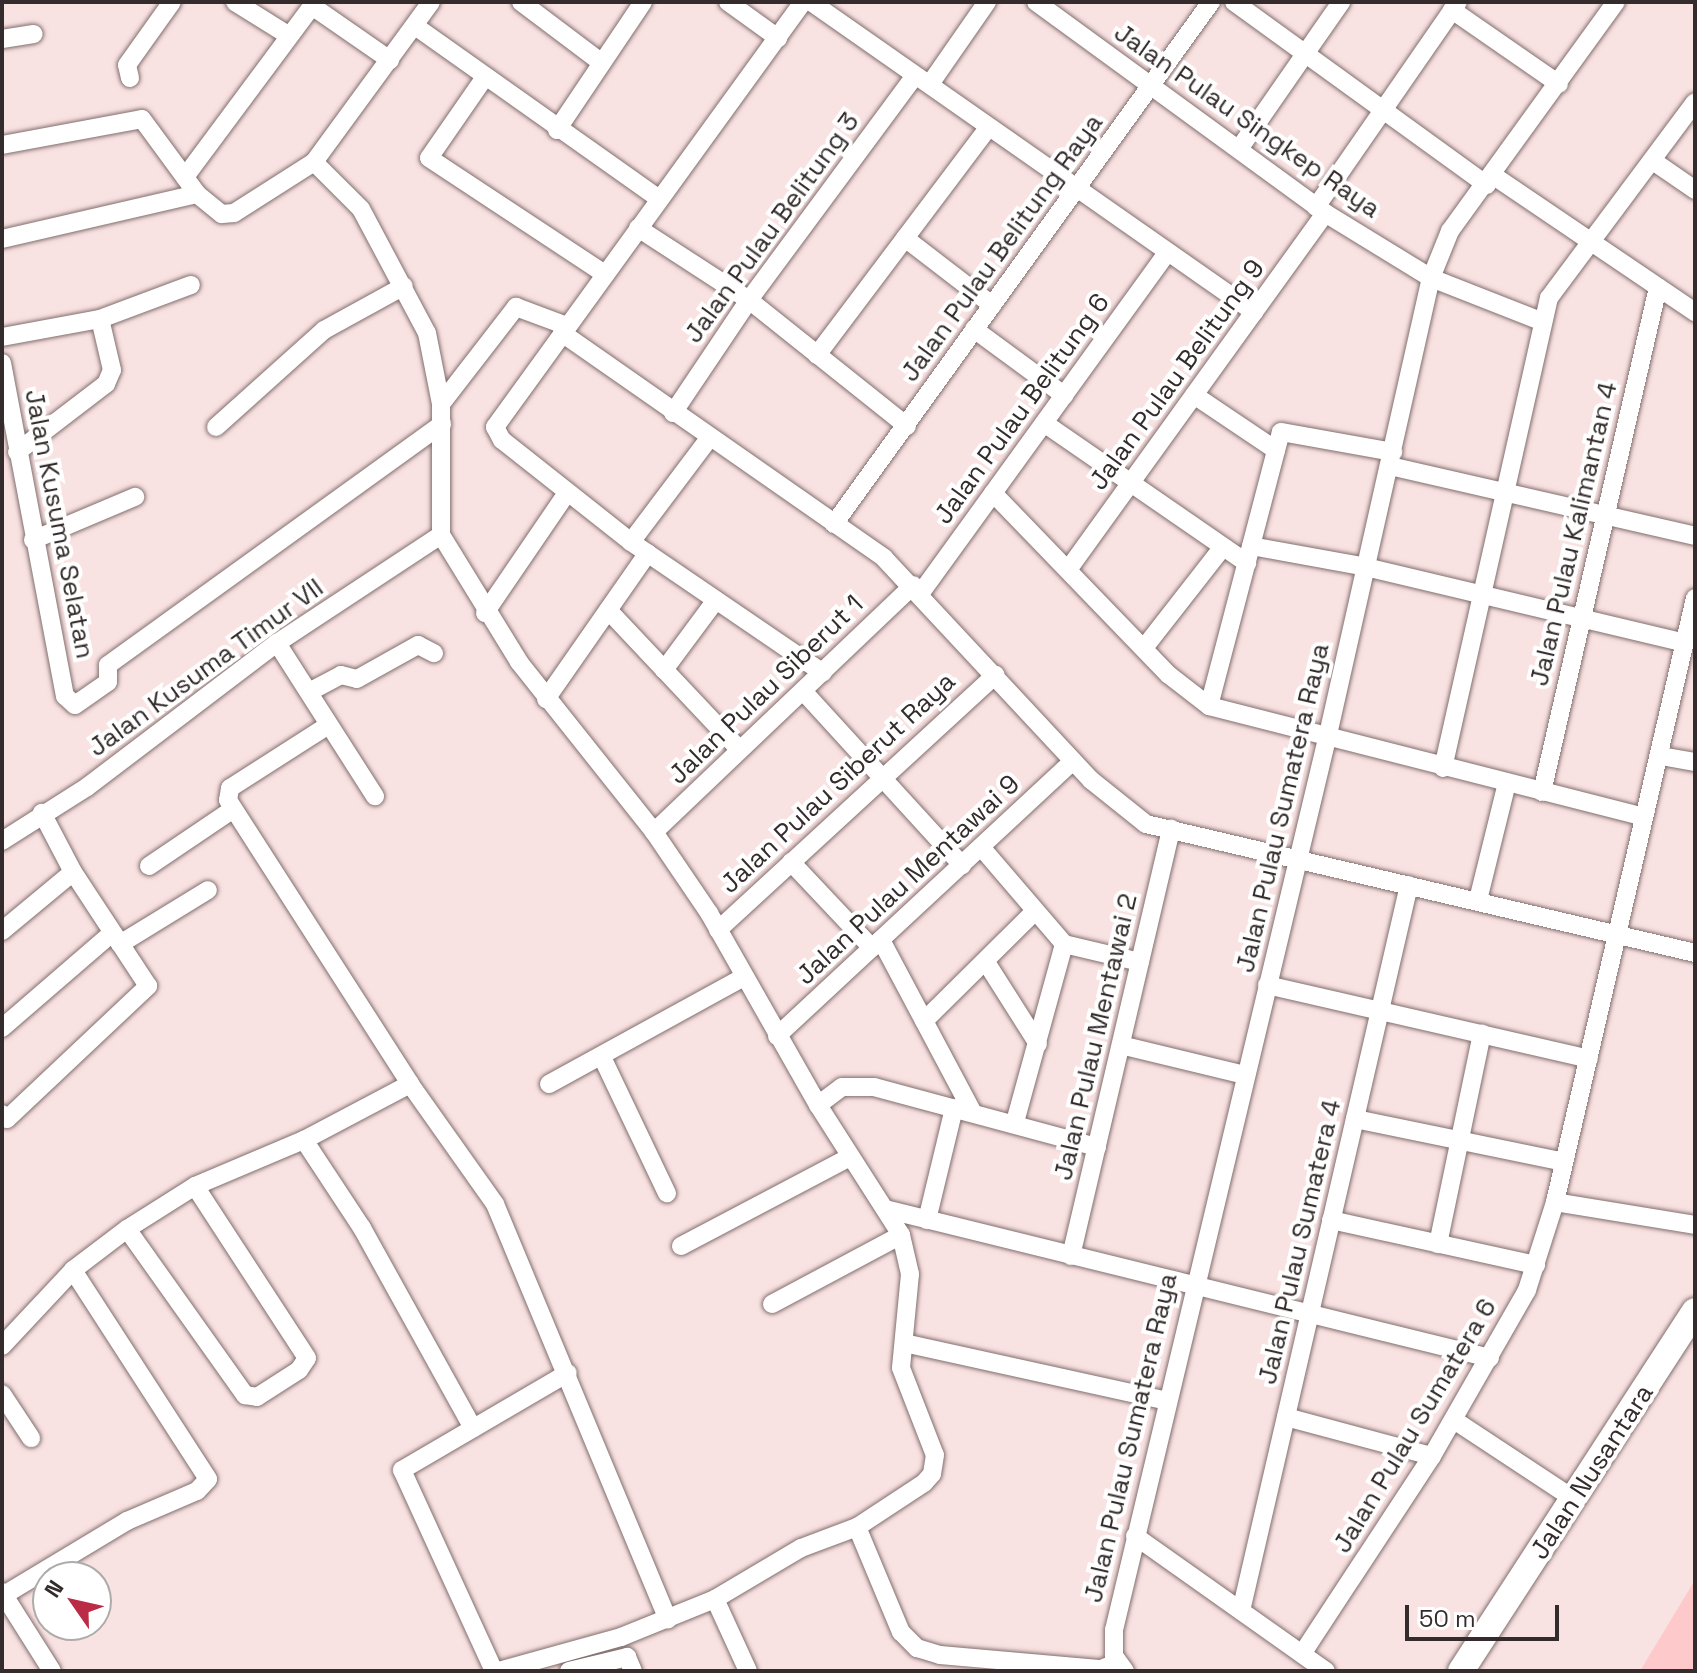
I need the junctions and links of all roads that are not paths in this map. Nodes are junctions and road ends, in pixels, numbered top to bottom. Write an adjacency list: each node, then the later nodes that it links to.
1 (172, 2): 26 (street)
2 (235, 2): 19 (street)
3 (431, 2): 17 (street)
4 (521, 2): 24 (street)
5 (643, 2): 24 (street)
6 (728, 2): 20 (street)
7 (803, 2): 20 (street)
8 (811, 2): 27 (street)
9 (987, 2): 27 (street, Jalan Pulau Belitung 3)
10 (1036, 2): 29 (street, Jalan Pulau Singkep Raya)
11 (1211, 2): 29 (street, Jalan Pulau Belitung Raya)
12 (1234, 2): 22 (street)
13 (1341, 2): 22 (street)
14 (1616, 2): 28 (street, Jalan Pulau Sumatera Raya)
15 (314, 4): 19 (street); 23 (street)
16 (1455, 6): 28 (street); 31 (street, Jalan Pulau Belitung 9)
17 (415, 26): 23 (street); 25 (street)
18 (34, 34): 21 (street)
19 (288, 35): 38 (street)
20 (778, 38): 43 (street)
21 (2, 39)
22 (1304, 54): 31 (street); 35 (street)
23 (390, 60): 37 (street)
24 (602, 63): 33 (street)
25 (485, 77): 33 (street); 50 (street)
26 (130, 78)
27 (922, 80): 32 (street); 55 (street, Jalan Pulau Belitung 3)
28 (1559, 84): 39 (street, Jalan Pulau Sumatera Raya)
29 (1151, 87): 35 (street, Jalan Pulau Singkep Raya); 40 (street, Jalan Pulau Belitung Raya)
30 (1695, 102): 36 (street)
31 (1382, 112): 39 (street); 44 (street, Jalan Pulau Belitung 9)
32 (988, 128): 40 (street); 46 (street)
33 (557, 130): 43 (street)
34 (2, 145): 38 (street)
35 (1239, 149): 44 (street, Jalan Pulau Singkep Raya)
36 (1653, 161): 41 (street); 48 (street)
37 (314, 162): 42 (street); 53 (street)
38 (185, 177): 42 (street)
39 (1490, 181): 48 (street); 51 (street, Jalan Pulau Sumatera Raya)
40 (1078, 187): 49 (street); 56 (street, Jalan Pulau Belitung Raya)
41 (1695, 190)
42 (197, 194): 47 (street)
43 (659, 199): 45 (street)
44 (1321, 210): 51 (street, Jalan Pulau Singkep Raya); 57 (street, Jalan Pulau Belitung 9)
45 (638, 228): 50 (street); 55 (street)
46 (905, 238): 56 (street); 64 (street)
47 (2, 239)
48 (1592, 241): 54 (street); 60 (street)
49 (1165, 255): 57 (street); 66 (street, Jalan Pulau Belitung 6)
50 (605, 274): 61 (street)
51 (1431, 278): 60 (street, Jalan Pulau Singkep Raya); 77 (street, Jalan Pulau Sumatera Raya)
52 (191, 285): 59 (street)
53 (404, 286): 68 (street); 73 (street)
54 (1658, 287): 58 (street); 83 (street, Jalan Pulau Kalimantan 4)
55 (749, 300): 64 (street); 69 (street, Jalan Pulau Belitung 3)
56 (992, 305): 62 (street, Jalan Pulau Belitung Raya)
57 (1254, 312): 67 (street, Jalan Pulau Belitung 9)
58 (1695, 312)
59 (100, 319): 63 (street); 76 (street)
60 (1541, 321): 79 (street)
61 (565, 329): 68 (street); 69 (street); 80 (street)
62 (974, 329): 66 (street); 72 (street, Jalan Pulau Belitung Raya)
63 (2, 337)
64 (817, 355): 72 (street)
65 (2, 363): 76 (street, Jalan Kusuma Selatan)
66 (1064, 395): 70 (street, Jalan Pulau Belitung 6)
67 (1194, 395): 75 (street); 78 (street, Jalan Pulau Belitung 9)
68 (441, 404): 71 (street)
69 (673, 413): 74 (street)
70 (1044, 423): 78 (street); 81 (street, Jalan Pulau Belitung 6)
71 (442, 424): 85 (street); 87 (street, Jalan Kusuma Selatan)
72 (907, 426): 84 (street, Jalan Pulau Belitung Raya)
73 (216, 427)
74 (708, 440): 84 (street); 88 (street)
75 (1279, 441): 77 (street); 91 (street)
76 (17, 452): 87 (street, Jalan Kusuma Selatan)
77 (1392, 459): 79 (street); 93 (street, Jalan Pulau Sumatera Raya)
78 (1130, 486): 89 (street); 92 (street, Jalan Pulau Belitung 9)
79 (1507, 492): 83 (street); 95 (street)
80 (567, 493): 88 (street); 99 (street)
81 (993, 493): 92 (street); 94 (street, Jalan Pulau Belitung 6)
82 (135, 497): 87 (street)
83 (1605, 516): 86 (street); 100 (street, Jalan Pulau Kalimantan 4)
84 (834, 524): 94 (street)
85 (441, 535): 99 (street); 102 (street, Jalan Kusuma Timur VII)
86 (1695, 536)
87 (33, 540)
88 (631, 542): 90 (street)
89 (1223, 547): 91 (street); 103 (street)
90 (648, 553): 97 (street); 98 (street)
91 (1249, 554): 93 (street); 111 (street)
92 (1070, 567): 103 (street)
93 (1366, 567): 95 (street); 113 (street, Jalan Pulau Sumatera Raya)
94 (916, 589): 106 (street, Jalan Pulau Siberut 1); 107 (street)
95 (1482, 597): 100 (street); 118 (street)
96 (1695, 598): 101 (street, Jalan Pulau Sumatera 6)
97 (716, 600): 105 (street); 106 (street)
98 (608, 610): 105 (street); 110 (street)
99 (485, 613): 110 (street)
100 (1581, 618): 101 (street); 121 (street, Jalan Pulau Kalimantan 4)
101 (1689, 635): 115 (street, Jalan Pulau Sumatera 6)
102 (277, 643): 109 (street); 124 (street, Jalan Kusuma Timur VII)
103 (1144, 648): 111 (street)
104 (434, 653): 109 (street)
105 (664, 670): 114 (street)
106 (823, 673): 108 (street, Jalan Pulau Siberut 1)
107 (995, 675): 116 (street); 119 (street, Jalan Pulau Siberut Raya)
108 (803, 691): 114 (street, Jalan Pulau Siberut 1); 119 (street)
109 (309, 692): 112 (street)
110 (546, 699): 127 (street)
111 (1209, 706): 113 (street)
112 (327, 726): 122 (street); 123 (street)
113 (1327, 739): 118 (street); 130 (street, Jalan Pulau Sumatera Raya)
114 (740, 750): 127 (street, Jalan Pulau Siberut 1)
115 (1661, 756): 117 (street); 125 (street, Jalan Pulau Sumatera 6)
116 (1073, 761): 126 (street); 129 (street, Jalan Pulau Mentawai 9)
117 (1695, 762)
118 (1443, 768): 120 (street)
119 (884, 776): 131 (street, Jalan Pulau Siberut Raya); 132 (street)
120 (1507, 783): 121 (street); 137 (street)
121 (1542, 792): 125 (street)
122 (375, 796)
123 (232, 810): 133 (street); 160 (street)
124 (42, 813): 128 (street, Jalan Kusuma Timur VII); 134 (street)
125 (1644, 817): 141 (street, Jalan Pulau Sumatera 6)
126 (1171, 829): 130 (street); 147 (street, Jalan Pulau Mentawai 2)
127 (654, 832): 139 (street)
128 (2, 841)
129 (981, 847): 132 (street, Jalan Pulau Mentawai 9); 138 (street)
130 (1297, 858): 135 (street); 149 (street, Jalan Pulau Sumatera Raya)
131 (791, 862): 139 (street, Jalan Pulau Siberut Raya); 143 (street)
132 (962, 865): 143 (street, Jalan Pulau Mentawai 9)
133 (149, 866)
134 (73, 872): 140 (street); 142 (street)
135 (1409, 885): 137 (street); 150 (street, Jalan Pulau Sumatera 4)
136 (208, 890): 142 (street)
137 (1478, 900): 141 (street)
138 (1035, 911): 144 (street); 146 (street)
139 (718, 930): 148 (street)
140 (2, 931)
141 (1617, 934): 145 (street); 158 (street, Jalan Pulau Sumatera 6)
142 (116, 938): 152 (street); 164 (street)
143 (877, 944): 151 (street); 154 (street, Jalan Pulau Mentawai 9)
144 (1064, 944): 147 (street); 155 (street)
145 (1695, 953)
146 (986, 962): 151 (street); 155 (street)
147 (1140, 962): 156 (street, Jalan Pulau Mentawai 2)
148 (742, 978): 154 (street); 157 (street)
149 (1267, 985): 150 (street); 159 (street, Jalan Pulau Sumatera Raya)
150 (1379, 1014): 153 (street); 165 (street, Jalan Pulau Sumatera 4)
151 (924, 1021): 163 (street)
152 (2, 1028)
153 (1482, 1034): 158 (street); 168 (street)
154 (777, 1036): 162 (street)
155 (1038, 1044): 166 (street)
156 (1121, 1045): 159 (street); 169 (street, Jalan Pulau Mentawai 2)
157 (602, 1057): 161 (street); 173 (street)
158 (1589, 1059): 171 (street, Jalan Pulau Sumatera 6)
159 (1245, 1075): 186 (street, Jalan Pulau Sumatera Raya)
160 (410, 1084): 167 (street); 193 (street)
161 (549, 1084)
162 (818, 1105): 163 (street); 170 (street)
163 (963, 1109): 166 (street); 176 (street)
164 (2, 1114)
165 (1355, 1119): 168 (street); 177 (street, Jalan Pulau Sumatera 4)
166 (1015, 1122): 169 (street)
167 (304, 1140): 172 (street); 198 (street)
168 (1459, 1142): 171 (street); 181 (street)
169 (1097, 1147): 183 (street, Jalan Pulau Mentawai 2)
170 (850, 1157): 175 (street); 182 (street)
171 (1564, 1162): 174 (street, Jalan Pulau Sumatera 6)
172 (195, 1186): 179 (street); 179 (street)
173 (667, 1193)
174 (1555, 1202): 178 (street); 184 (street, Jalan Pulau Sumatera 6)
175 (885, 1209): 176 (street); 180 (street)
176 (927, 1220): 183 (street)
177 (1331, 1220): 181 (street); 189 (street, Jalan Pulau Sumatera 4)
178 (1695, 1225)
179 (127, 1229): 185 (street)
180 (901, 1235): 187 (street); 190 (street)
181 (1438, 1244): 184 (street)
182 (681, 1246)
183 (1071, 1256): 186 (street)
184 (1536, 1265): 192 (street, Jalan Pulau Sumatera 6)
185 (73, 1270): 191 (street); 204 (street)
186 (1192, 1286): 189 (street); 195 (street, Jalan Pulau Sumatera Raya)
187 (772, 1304)
188 (1695, 1311): 201 (street, Jalan Nusantara)
189 (1310, 1314): 192 (street); 196 (street, Jalan Pulau Sumatera 4)
190 (904, 1343): 195 (street); 202 (street)
191 (2, 1346)
192 (1490, 1358): 197 (street, Jalan Pulau Sumatera 6)
193 (568, 1373): 198 (street); 207 (street)
194 (2, 1394): 199 (street)
195 (1168, 1401): 203 (street, Jalan Pulau Sumatera Raya)
196 (1286, 1417): 200 (street); 206 (street, Jalan Pulau Sumatera 4)
197 (1454, 1420): 200 (street, Jalan Pulau Sumatera 6); 201 (street)
198 (473, 1428): 211 (street)
199 (31, 1438)
200 (1432, 1456): 208 (street, Jalan Pulau Sumatera 6)
201 (1574, 1499): 216 (street, Jalan Nusantara)
202 (857, 1527): 205 (street); 209 (street)
203 (1135, 1536): 206 (street); 209 (street, Jalan Pulau Sumatera Raya)
204 (3, 1594): 210 (street)
205 (715, 1599): 207 (street); 214 (street)
206 (1241, 1611): 208 (street)
207 (668, 1619): 211 (street)
208 (1302, 1654): 215 (street)
209 (1111, 1669)
210 (52, 1671)
211 (496, 1671)
212 (569, 1671): 213 (street)
213 (633, 1671)
214 (748, 1671)
215 (1326, 1671)
216 (1461, 1671)

